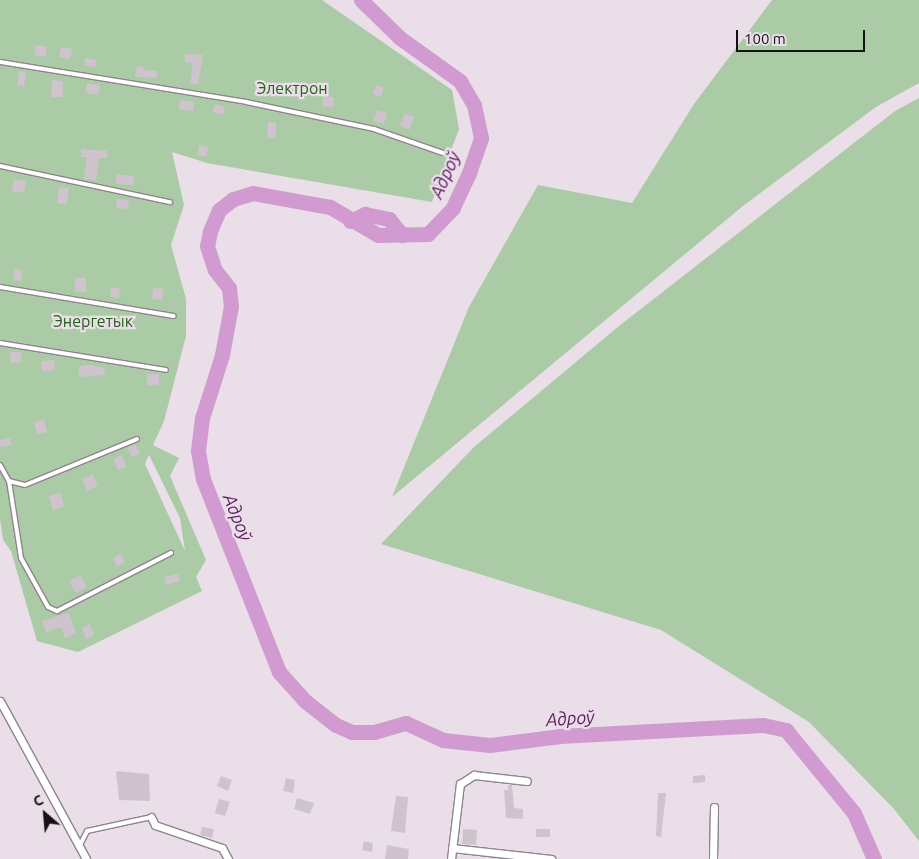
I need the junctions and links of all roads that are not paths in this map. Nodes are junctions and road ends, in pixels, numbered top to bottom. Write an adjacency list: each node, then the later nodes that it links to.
1 (0, 62): 2 (lane)
2 (443, 153)
3 (0, 166): 4 (lane)
4 (170, 202)
5 (0, 287): 6 (lane)
6 (174, 316)
7 (0, 343): 8 (lane)
8 (166, 370)
9 (137, 439): 11 (lane)
10 (0, 465): 11 (lane)
11 (9, 481): 12 (lane)
12 (171, 553)
13 (0, 701): 17 (street)
14 (527, 782): 18 (street)
15 (714, 806): 23 (street)
16 (151, 817): 17 (lane); 20 (street)
17 (80, 845): 19 (street)
18 (452, 848): 21 (street); 22 (street)
19 (86, 859)
20 (228, 859)
21 (451, 859)
22 (551, 859)
23 (713, 859)

